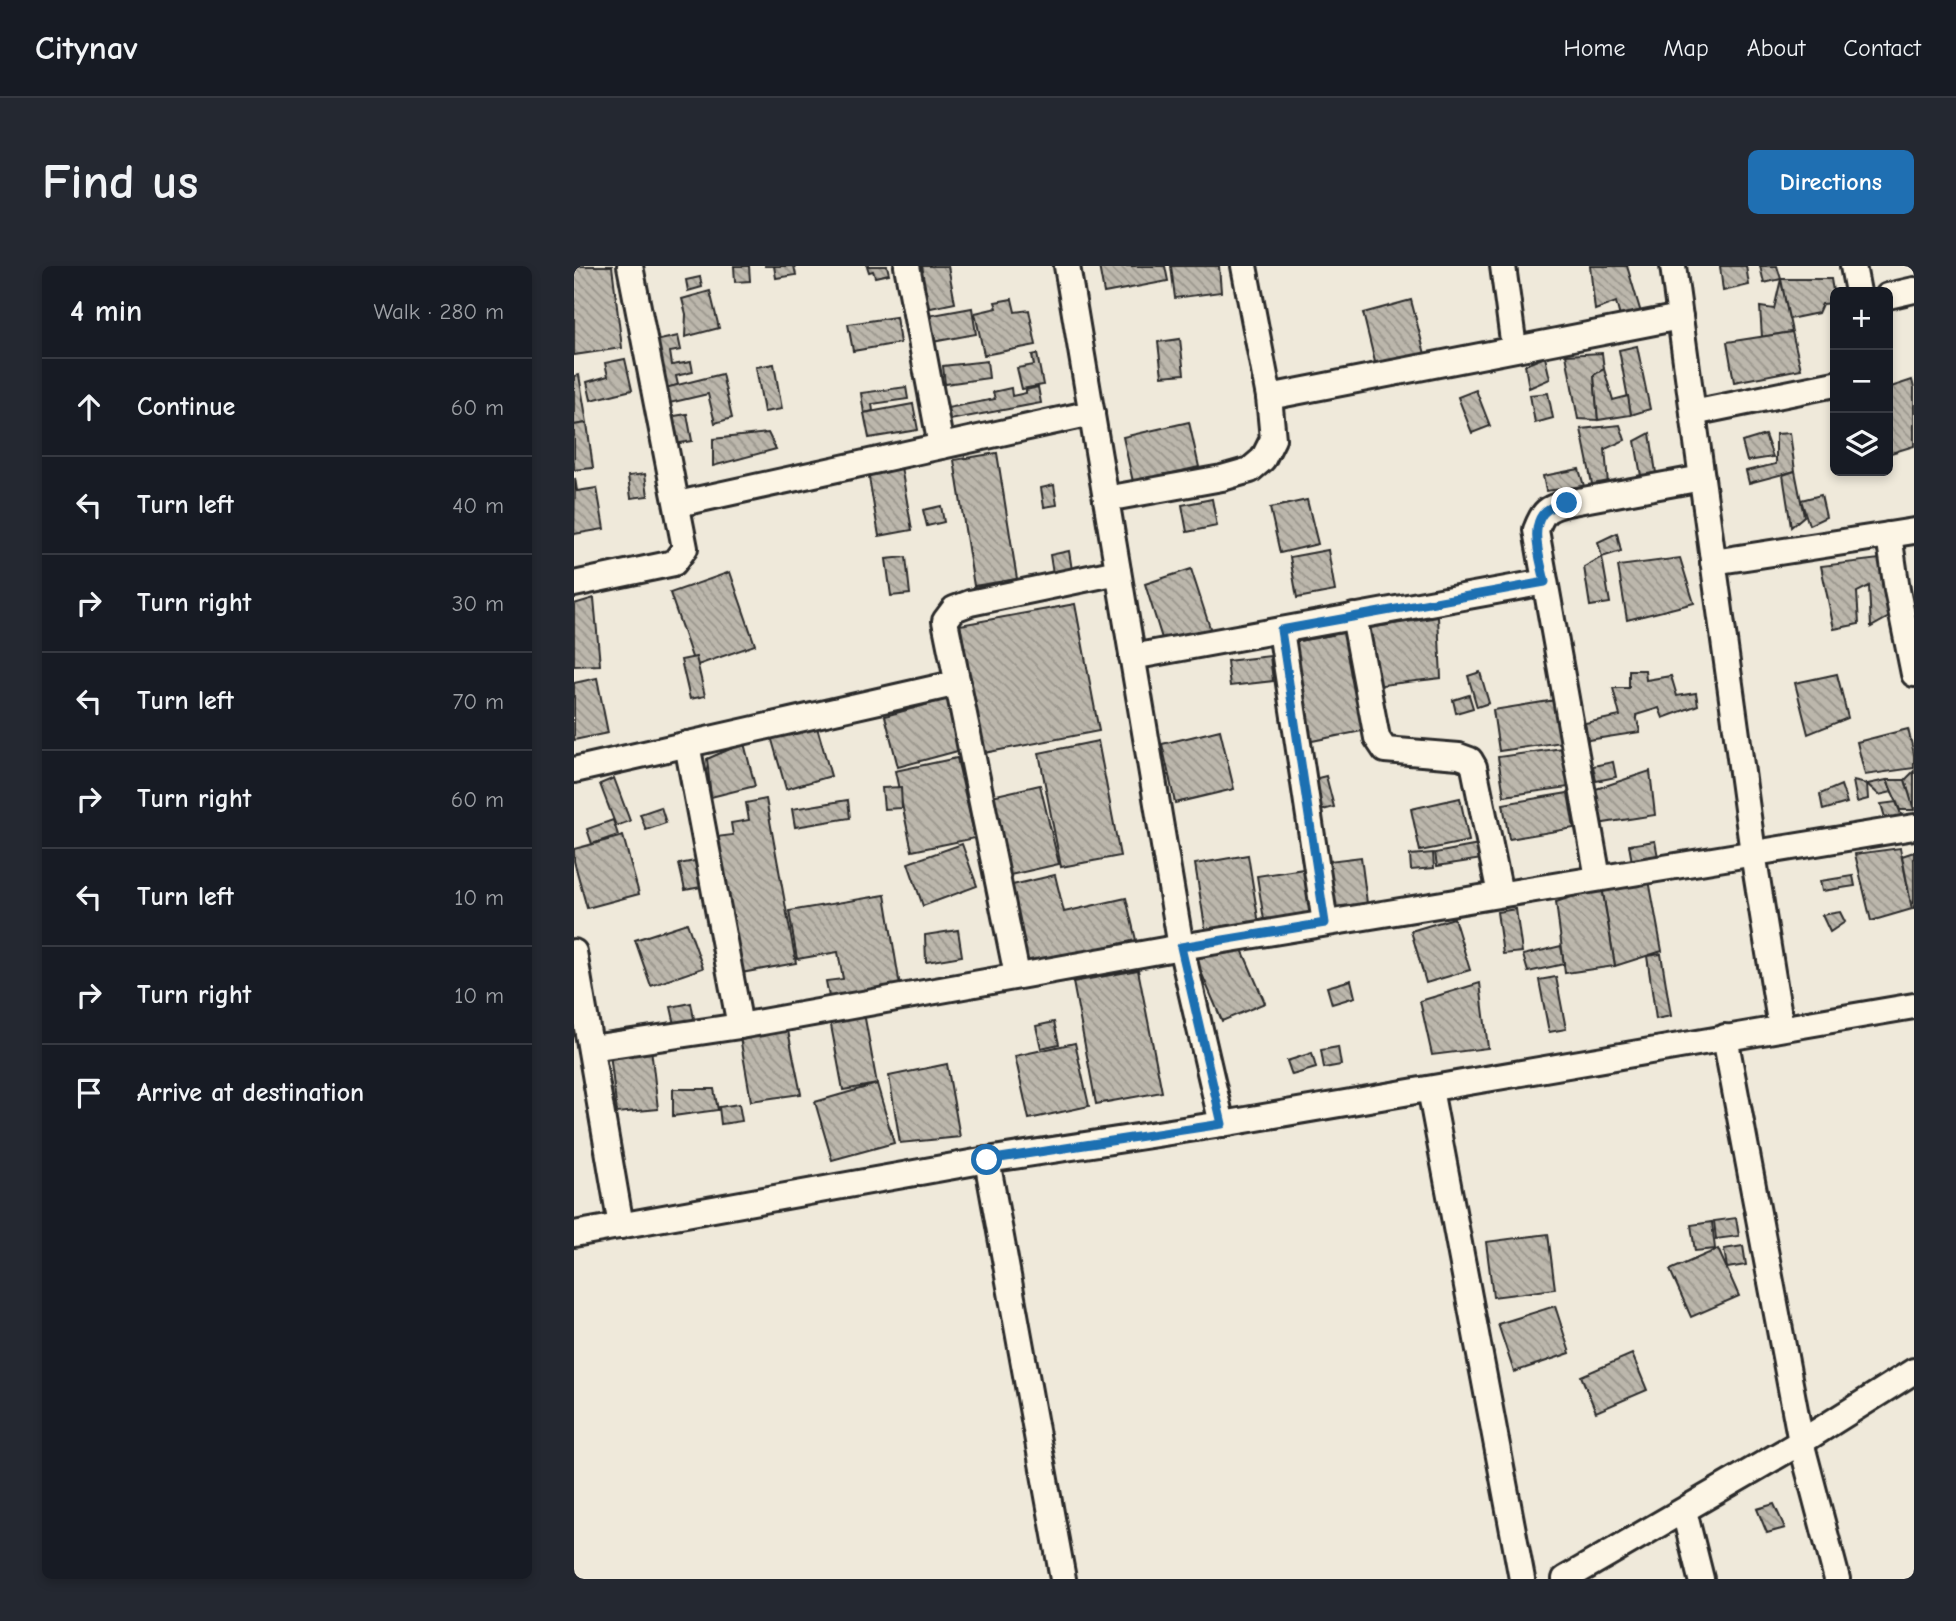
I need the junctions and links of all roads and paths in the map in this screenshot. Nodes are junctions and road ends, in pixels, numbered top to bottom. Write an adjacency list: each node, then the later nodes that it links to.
1 (630, 266): 20 (street)
2 (907, 266): 17 (street)
3 (1067, 266): 15 (street)
4 (1244, 266): 14 (street)
5 (1503, 266): 12 (street)
6 (1673, 266): 11 (street)
7 (1853, 266): 8 (street)
8 (1857, 287)
9 (1914, 290): 10 (street)
10 (1893, 295)
11 (1680, 317): 12 (street); 16 (street)
12 (1514, 348): 14 (street)
13 (1830, 385): 16 (street)
14 (1269, 397): 19 (street)
15 (1092, 413): 17 (street); 19 (street)
16 (1693, 413): 18 (street)
17 (941, 446): 20 (street)
18 (1702, 478): 23 (street); 25 (street)
19 (1106, 499): 24 (street)
20 (678, 504): 26 (street)
21 (1914, 531): 22 (street)
22 (1889, 536): 23 (street); 30 (street)
23 (1713, 562): 35 (street)
24 (1118, 572): 29 (street); 31 (street)
25 (1545, 582): 27 (street); 36 (street)
26 (574, 584)
27 (1354, 616): 28 (street); 37 (street)
28 (1281, 630): 29 (street); 38 (street)
29 (1132, 657): 39 (street)
30 (1914, 674)
31 (958, 683): 32 (street); 41 (street)
32 (687, 744): 33 (street); 43 (street)
33 (574, 770)
34 (1914, 827): 35 (street)
35 (1753, 853): 36 (street); 44 (street)
36 (1598, 878): 37 (street)
37 (1500, 894): 38 (street)
38 (1325, 923): 39 (street)
39 (1181, 947): 41 (street); 48 (street)
40 (574, 952): 46 (street)
41 (1017, 975): 43 (street)
42 (1914, 1006): 44 (street)
43 (740, 1027): 46 (street)
44 (1782, 1028): 45 (street)
45 (1725, 1037): 47 (street); 53 (street)
46 (591, 1048): 50 (street)
47 (1430, 1089): 48 (street); 56 (street)
48 (1222, 1124): 49 (street)
49 (987, 1160): 50 (street); 55 (street)
50 (621, 1226): 51 (street)
51 (574, 1234)
52 (1914, 1371): 53 (street)
53 (1801, 1442): 54 (street); 59 (street)
54 (1684, 1511): 57 (street); 58 (street)
55 (1063, 1579)
56 (1522, 1579)
57 (1565, 1579)
58 (1701, 1579)
59 (1836, 1579)

